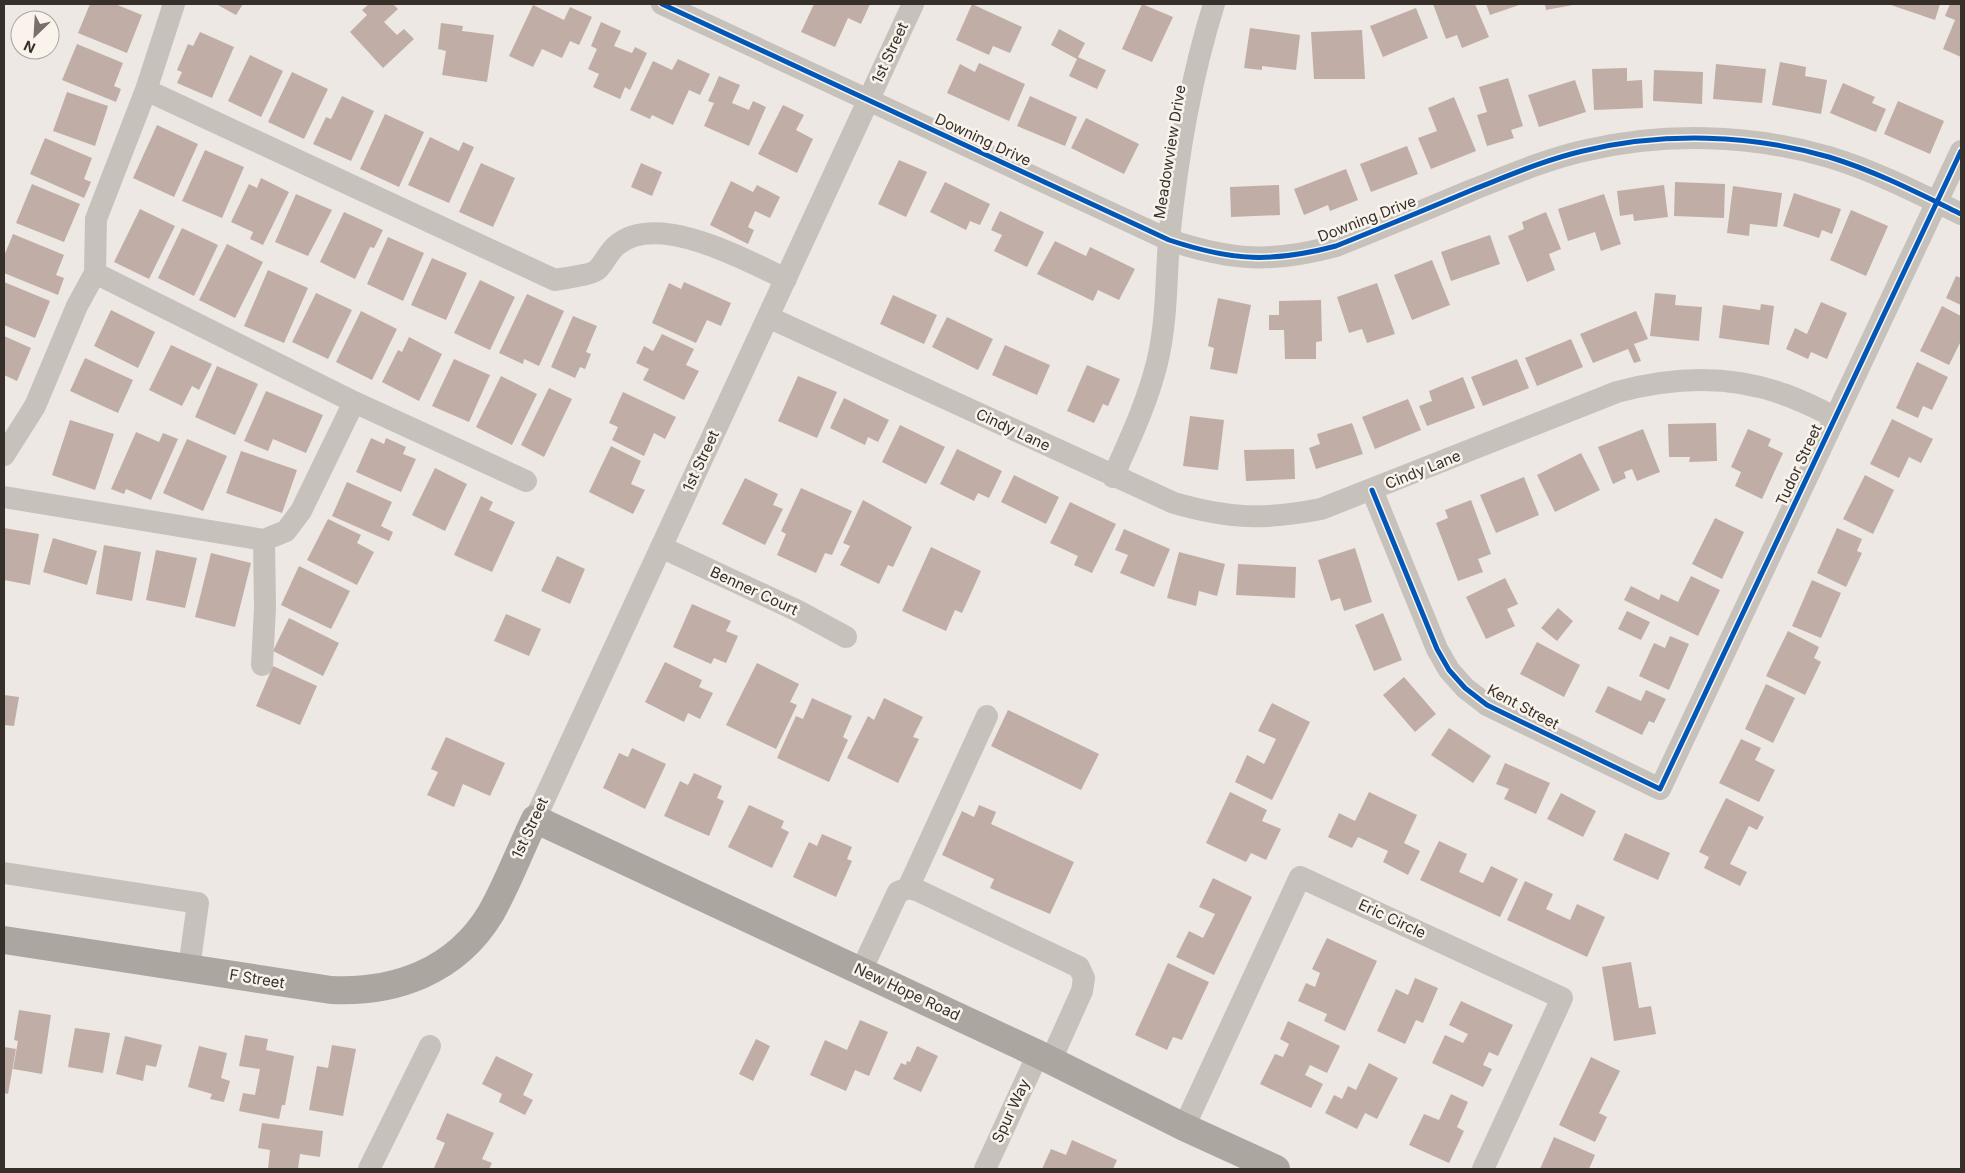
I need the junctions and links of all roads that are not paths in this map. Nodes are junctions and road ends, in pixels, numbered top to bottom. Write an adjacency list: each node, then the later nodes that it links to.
1 (174, 4): 5 (street)
2 (662, 4): 6 (street, Downing Drive)
3 (913, 4): 6 (street, 1st Street)
4 (1214, 4): 10 (street, Meadowview Drive)
5 (146, 90): 11 (street); 12 (street)
6 (868, 101): 10 (street, Downing Drive); 12 (street, 1st Street)
7 (1961, 151): 8 (street, Tudor Street)
8 (1937, 202): 9 (street, Downing Drive); 10 (street, Downing Drive); 15 (street, Tudor Street)
9 (1961, 214)
10 (1169, 240): 17 (street, Meadowview Drive)
11 (95, 273): 14 (street); 16 (street)
12 (786, 279): 13 (street, 1st Street)
13 (768, 317): 17 (street, Cindy Lane); 22 (street, 1st Street)
14 (354, 402): 18 (street); 21 (street)
15 (1836, 417): 19 (street, Cindy Lane); 26 (street, Tudor Street)
16 (4, 455)
17 (1113, 477): 19 (street, Cindy Lane)
18 (526, 481)
19 (1372, 490): 26 (street, Kent Street)
20 (4, 497): 21 (street)
21 (264, 540): 24 (street)
22 (661, 547): 23 (street, Benner Court); 27 (street, 1st Street)
23 (846, 637)
24 (262, 665)
25 (987, 716): 29 (street)
26 (1660, 789)
27 (535, 819): 30 (main road, 1st Street); 33 (main road, New Hope Road)
28 (4, 873): 32 (street)
29 (908, 888): 33 (street); 35 (street, Spur Way)
30 (487, 918): 32 (main road, F Street)
31 (4, 940): 32 (main road, F Street)
32 (189, 968)
33 (861, 971): 35 (main road, New Hope Road)
34 (430, 1046): 37 (street)
35 (1045, 1057): 36 (main road, New Hope Road); 38 (street, Spur Way)
36 (1184, 1127): 39 (main road, New Hope Road); 40 (street, Eric Circle)
37 (369, 1169)
38 (984, 1169)
39 (1276, 1169)
40 (1483, 1169)

